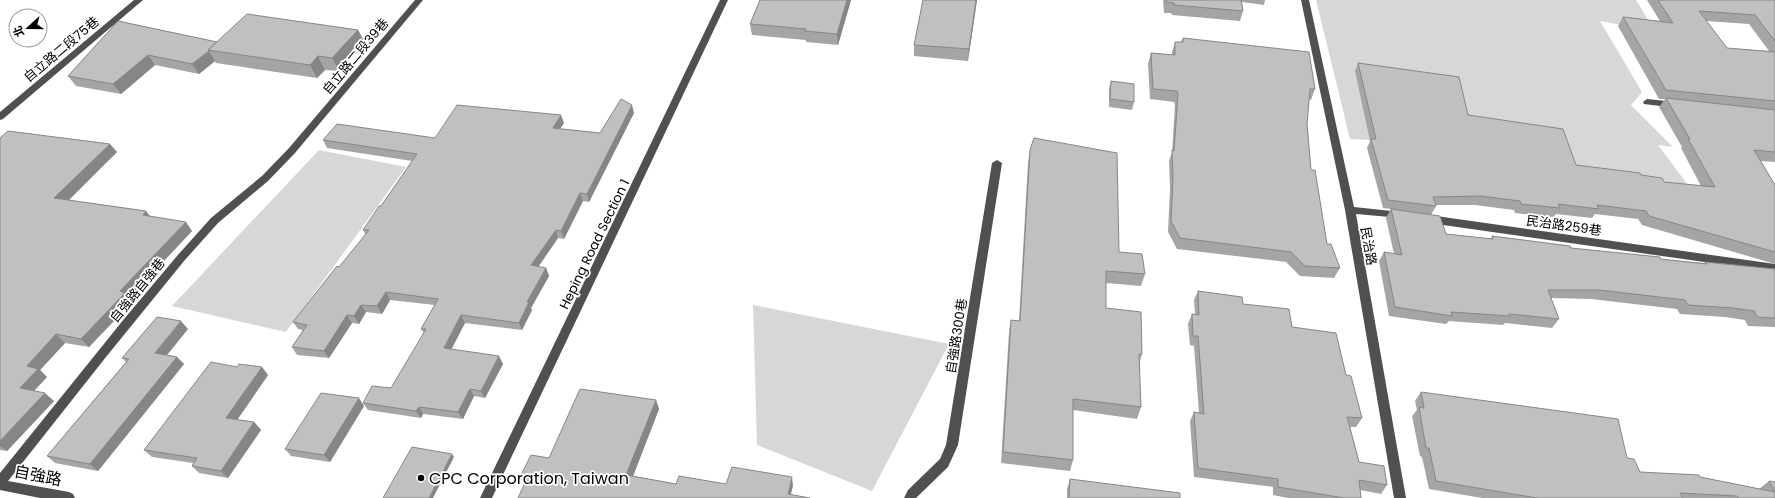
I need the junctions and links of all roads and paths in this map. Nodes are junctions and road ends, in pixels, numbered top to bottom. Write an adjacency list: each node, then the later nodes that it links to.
1 (140, 0): 7 (street, 自立路二段75巷)
2 (419, 0): 8 (street, 自立路二段39巷)
3 (724, 0): 14 (street, Heping Road Section 1)
4 (1305, 0): 10 (street, 民治路)
5 (1647, 102): 6 (street)
6 (1685, 106)
7 (0, 117)
8 (311, 129): 12 (street, 自強路自強巷)
9 (997, 163): 15 (street, 自強路300巷)
10 (1350, 210): 11 (street, 民治路259巷); 16 (street, 民治路)
11 (1775, 268)
12 (0, 484): 13 (street, 自強路)
13 (69, 498)
14 (486, 498)
15 (910, 498)
16 (1400, 498)

